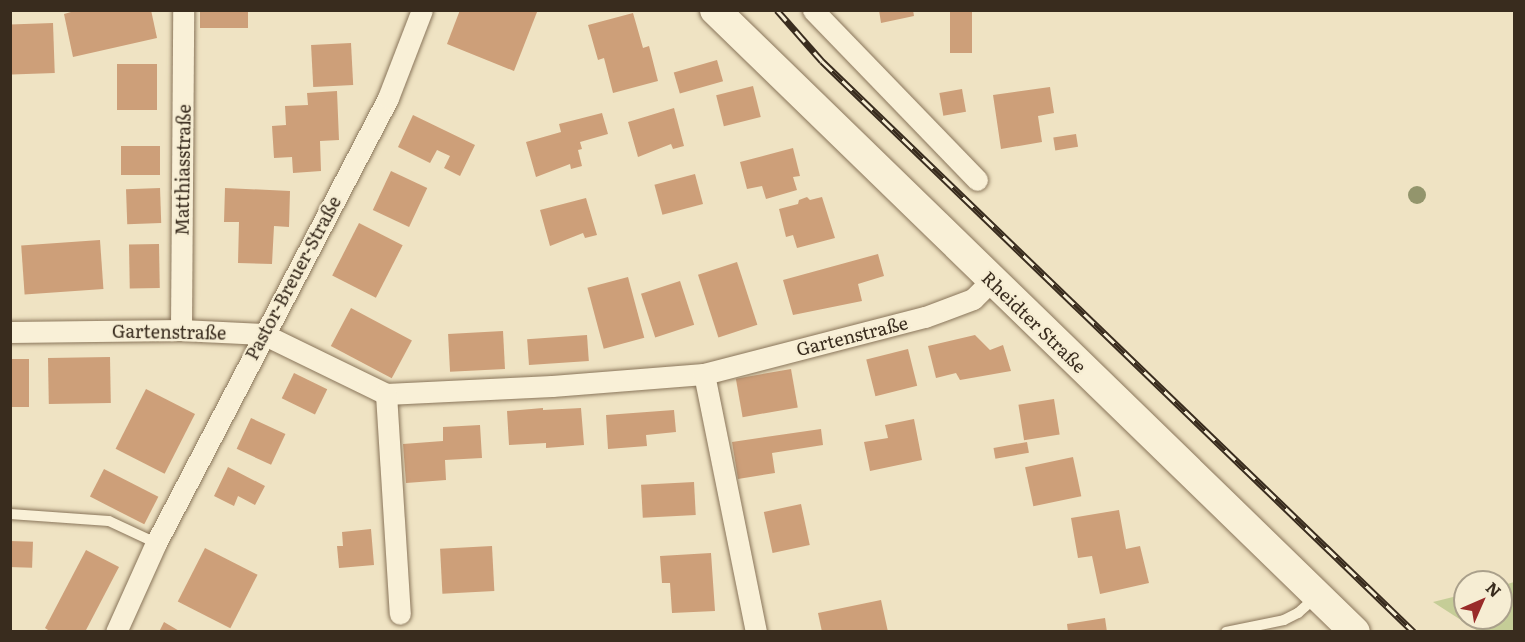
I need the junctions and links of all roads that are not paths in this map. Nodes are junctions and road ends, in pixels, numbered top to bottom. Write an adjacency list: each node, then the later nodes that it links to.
1 (183, 10): 7 (street, Matthiasstraße)
2 (422, 10): 9 (street, Pastor-Breuer-Straße)
3 (715, 10): 6 (main road, Rheidter Straße)
4 (813, 10): 5 (street)
5 (978, 180)
6 (991, 281): 10 (street, Gartenstraße); 14 (main road, Rheidter Straße)
7 (181, 330): 8 (street, Gartenstraße); 9 (street, Gartenstraße)
8 (10, 332)
9 (263, 334): 11 (street, Gartenstraße); 13 (street, Pastor-Breuer-Straße)
10 (704, 374): 11 (street, Gartenstraße); 17 (street)
11 (386, 394): 15 (street)
12 (10, 514): 13 (lane)
13 (156, 543): 16 (street, Pastor-Breuer-Straße)
14 (1318, 595): 18 (lane); 19 (main road, Rheidter Straße)
15 (400, 614)
16 (116, 632)
17 (756, 632)
18 (1226, 632)
19 (1355, 632)

